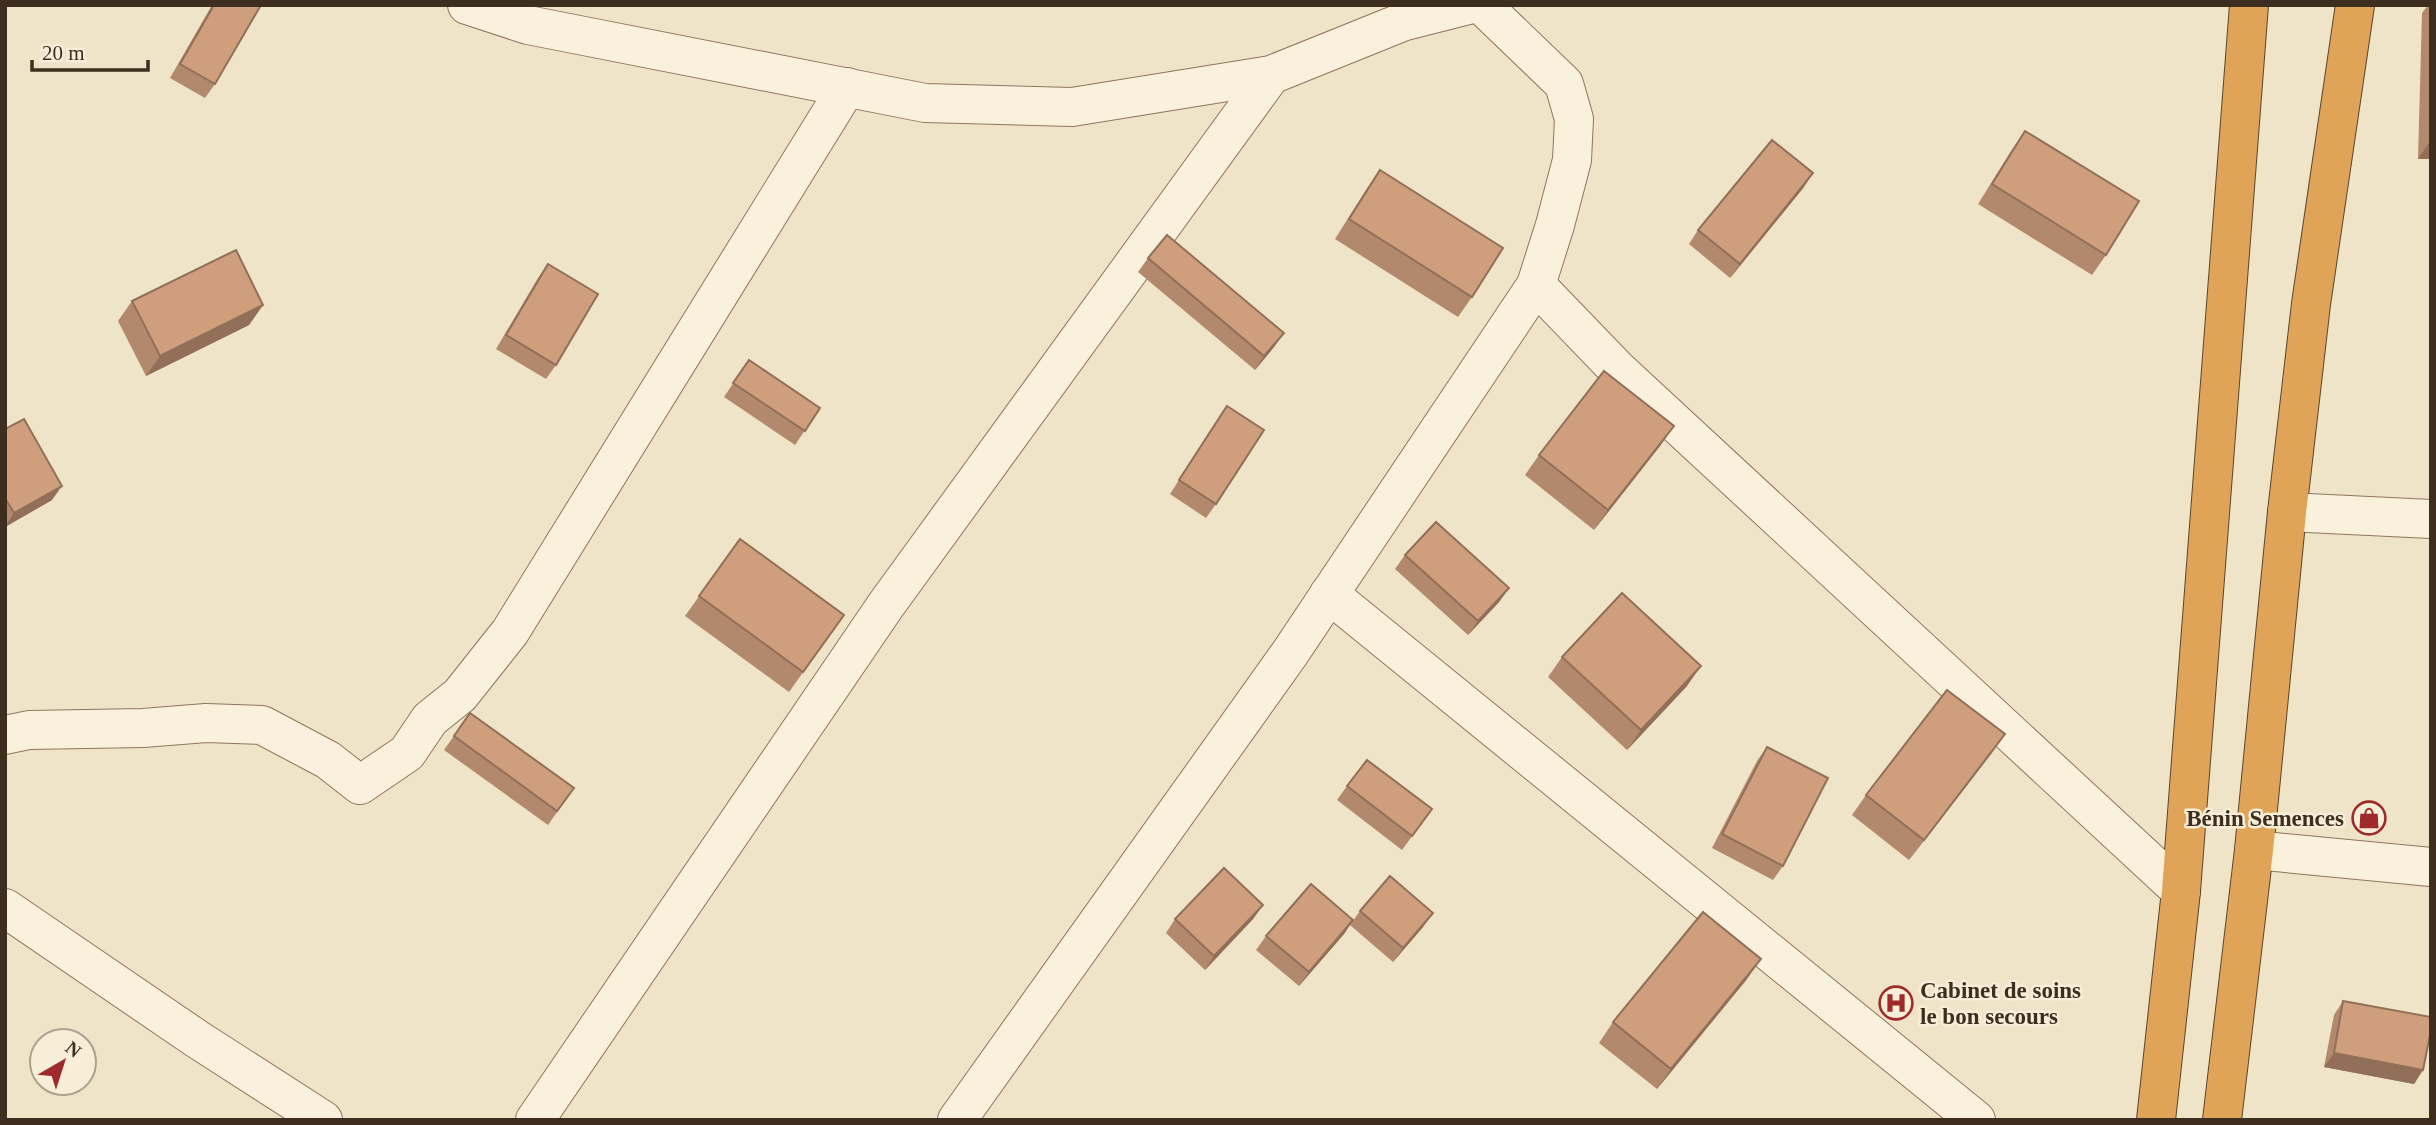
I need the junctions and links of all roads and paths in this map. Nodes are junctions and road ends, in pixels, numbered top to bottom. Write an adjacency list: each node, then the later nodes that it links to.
1 (467, 5): 7 (street)
2 (1468, 5): 6 (street)
3 (1482, 5): 8 (street)
4 (2249, 5): 15 (highway)
5 (2355, 5): 9 (highway)
6 (1271, 75): 7 (street); 18 (street)
7 (847, 87): 12 (street)
8 (1536, 285): 11 (street); 15 (street)
9 (2287, 512): 10 (street); 13 (highway)
10 (2431, 519)
11 (1329, 594): 19 (street); 20 (street)
12 (5, 735)
13 (2254, 850): 14 (street); 22 (highway)
14 (2431, 867)
15 (2181, 891): 21 (highway)
16 (5, 908): 17 (street)
17 (323, 1120)
18 (535, 1120)
19 (957, 1120)
20 (1976, 1120)
21 (2157, 1120)
22 (2222, 1120)

